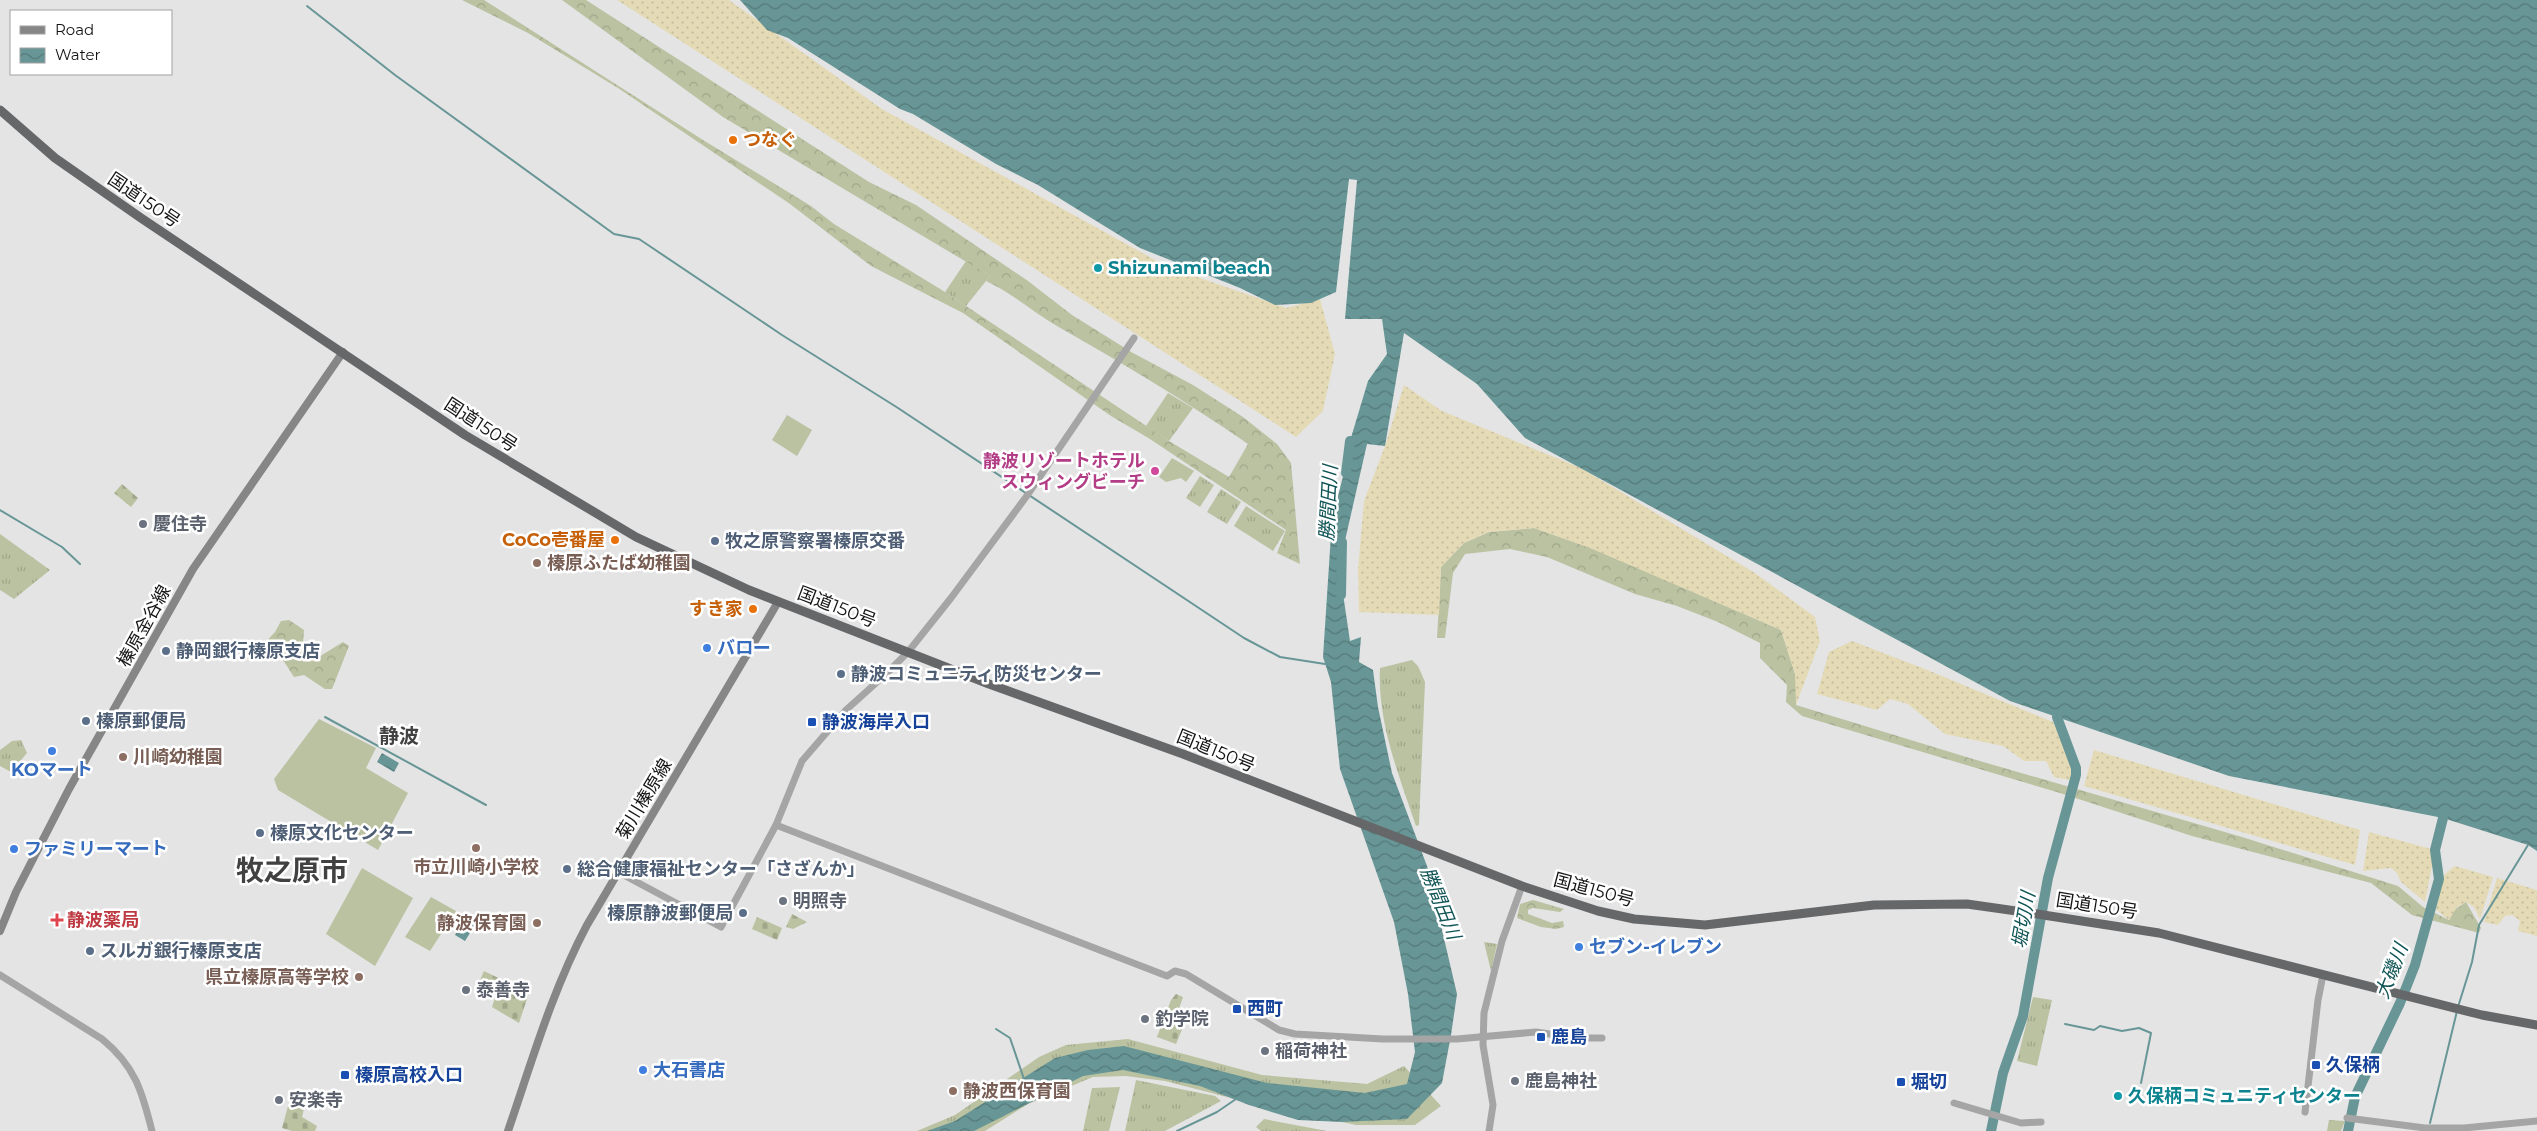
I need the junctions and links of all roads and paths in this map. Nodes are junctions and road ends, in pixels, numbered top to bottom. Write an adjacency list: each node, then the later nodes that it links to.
1 (0, 110): 2 (highway, 国道150号)
2 (12, 120): 3 (highway); 5 (highway, 国道150号)
3 (0, 121)
4 (1134, 338): 7 (street)
5 (343, 352): 6 (highway, 国道150号); 11 (main road, 榛原金谷線)
6 (778, 602): 7 (highway, 国道150号); 9 (main road, 菊川榛原線)
7 (908, 652): 8 (street); 10 (highway, 国道150号)
8 (776, 825): 9 (street); 15 (street)
9 (618, 872): 24 (main road, 菊川榛原線)
10 (1522, 886): 13 (highway, 国道150号); 15 (street)
11 (0, 931)
12 (0, 975): 23 (street)
13 (2324, 975): 14 (highway, 国道150号); 18 (street)
14 (2537, 1025)
15 (1483, 1036): 16 (street); 25 (street)
16 (1602, 1038)
17 (1954, 1103): 21 (street)
18 (2305, 1112)
19 (2347, 1118): 22 (street)
20 (2537, 1121): 22 (street)
21 (2042, 1122)
22 (2425, 1129)
23 (152, 1131)
24 (508, 1131)
25 (1489, 1131)

